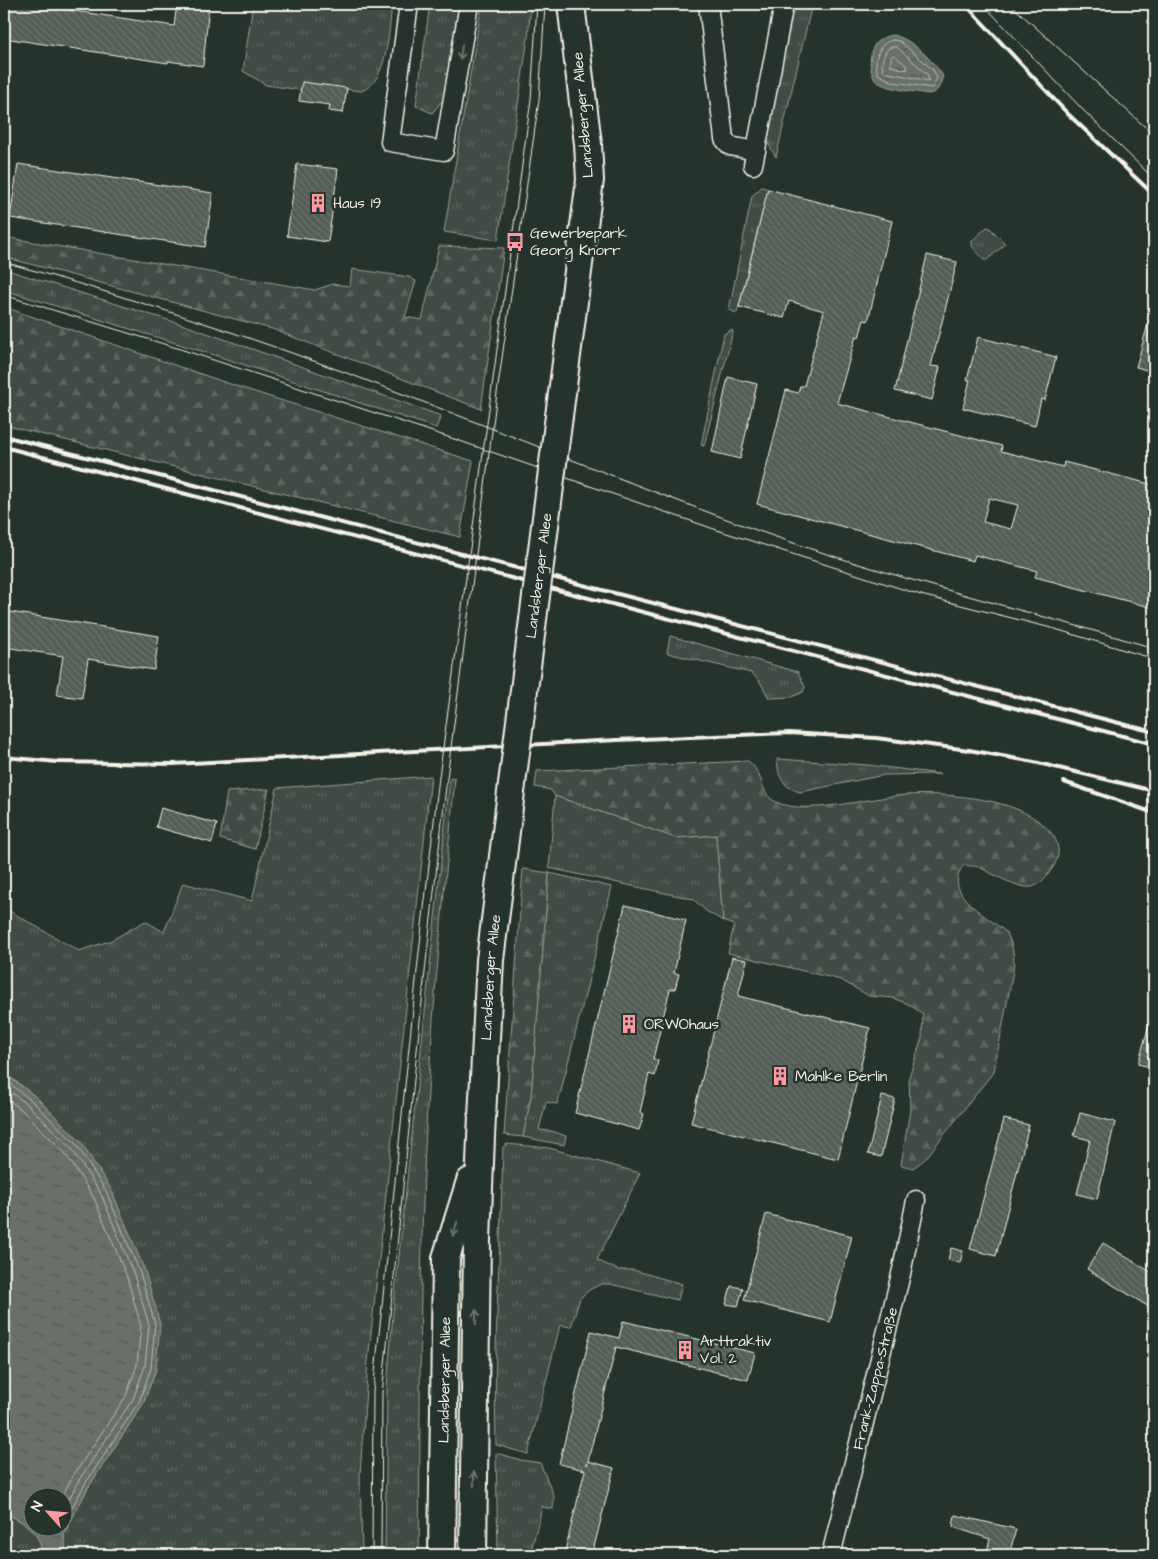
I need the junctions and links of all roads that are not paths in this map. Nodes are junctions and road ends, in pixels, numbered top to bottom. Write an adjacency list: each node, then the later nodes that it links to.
1 (409, 4): 2 (street, one-way to 1)
2 (469, 4)
3 (571, 4): 6 (main road, Landsberger Allee, bridge)
4 (708, 4): 5 (street)
5 (784, 4)
6 (480, 1149): 8 (main road, Landsberger Allee, one-way to 8); 9 (main road, Landsberger Allee, one-way to 6)
7 (916, 1200): 10 (street, Frank-Zappa-Straße)
8 (442, 1555)
9 (473, 1555)
10 (831, 1555)

